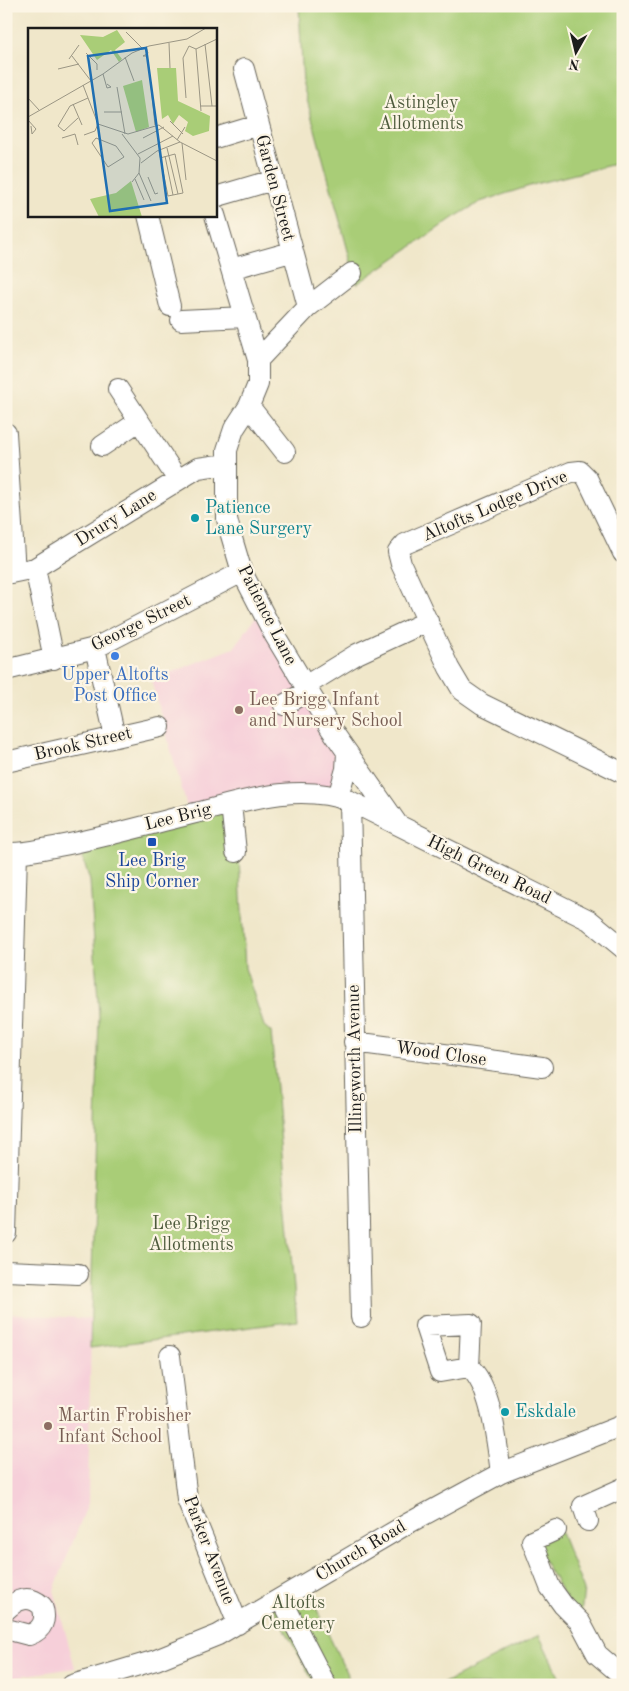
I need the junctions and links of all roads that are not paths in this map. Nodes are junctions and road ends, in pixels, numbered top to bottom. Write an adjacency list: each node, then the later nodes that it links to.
1 (244, 69): 2 (street, Garden Street)
2 (258, 125): 3 (street); 4 (street, Garden Street)
3 (216, 138)
4 (273, 180): 5 (street); 8 (street, Garden Street)
5 (216, 197)
6 (148, 216): 12 (street)
7 (215, 216): 9 (street, Patience Lane)
8 (291, 252): 9 (street); 11 (street, Garden Street)
9 (231, 269): 12 (street, Patience Lane)
10 (352, 273): 11 (street)
11 (308, 307): 13 (street)
12 (245, 317): 13 (street, Patience Lane)
13 (258, 360): 15 (street, Patience Lane)
14 (118, 389): 16 (street)
15 (249, 406): 19 (street); 20 (street, Patience Lane)
16 (140, 421): 18 (street); 21 (street)
17 (6, 433): 22 (street)
18 (102, 446)
19 (285, 452)
20 (226, 464): 21 (street, Drury Lane); 25 (street, Patience Lane)
21 (178, 480): 24 (street, Drury Lane)
22 (8, 490): 24 (street)
23 (623, 553): 26 (street, Altofts Lodge Drive)
24 (19, 572): 28 (street)
25 (242, 572): 27 (street, George Street); 30 (street, Patience Lane)
26 (428, 621): 30 (street); 36 (street, Altofts Lodge Drive)
27 (95, 648): 28 (street, George Street); 33 (street)
28 (54, 659): 29 (street, George Street)
29 (6, 670)
30 (306, 689): 31 (street); 34 (street, Patience Lane)
31 (284, 704)
32 (160, 727): 33 (street, Brook Street)
33 (115, 737): 35 (street, Brook Street)
34 (347, 753): 37 (street); 39 (street, Patience Lane)
35 (6, 762)
36 (623, 773)
37 (344, 799): 38 (street, Lee Brig); 39 (street, High Green Road); 43 (street, Illingworth Avenue)
38 (231, 804): 40 (street); 41 (street, Lee Brig)
39 (397, 824): 42 (street, High Green Road)
40 (236, 852)
41 (12, 853): 45 (street)
42 (622, 945)
43 (354, 1042): 44 (street, Wood Close); 48 (street, Illingworth Avenue)
44 (534, 1062)
45 (6, 1233)
46 (6, 1271): 47 (street)
47 (78, 1274)
48 (361, 1317)
49 (170, 1356): 58 (street, Parker Avenue)
50 (469, 1368): 52 (street)
51 (623, 1425): 52 (street, Church Road)
52 (501, 1473): 56 (street, Church Road)
53 (623, 1488): 54 (street)
54 (588, 1521)
55 (556, 1530): 60 (street)
56 (281, 1598): 58 (street, Church Road); 62 (street)
57 (6, 1610): 59 (street)
58 (238, 1624): 61 (street, Church Road)
59 (6, 1629)
60 (621, 1674)
61 (72, 1685)
62 (326, 1685)

